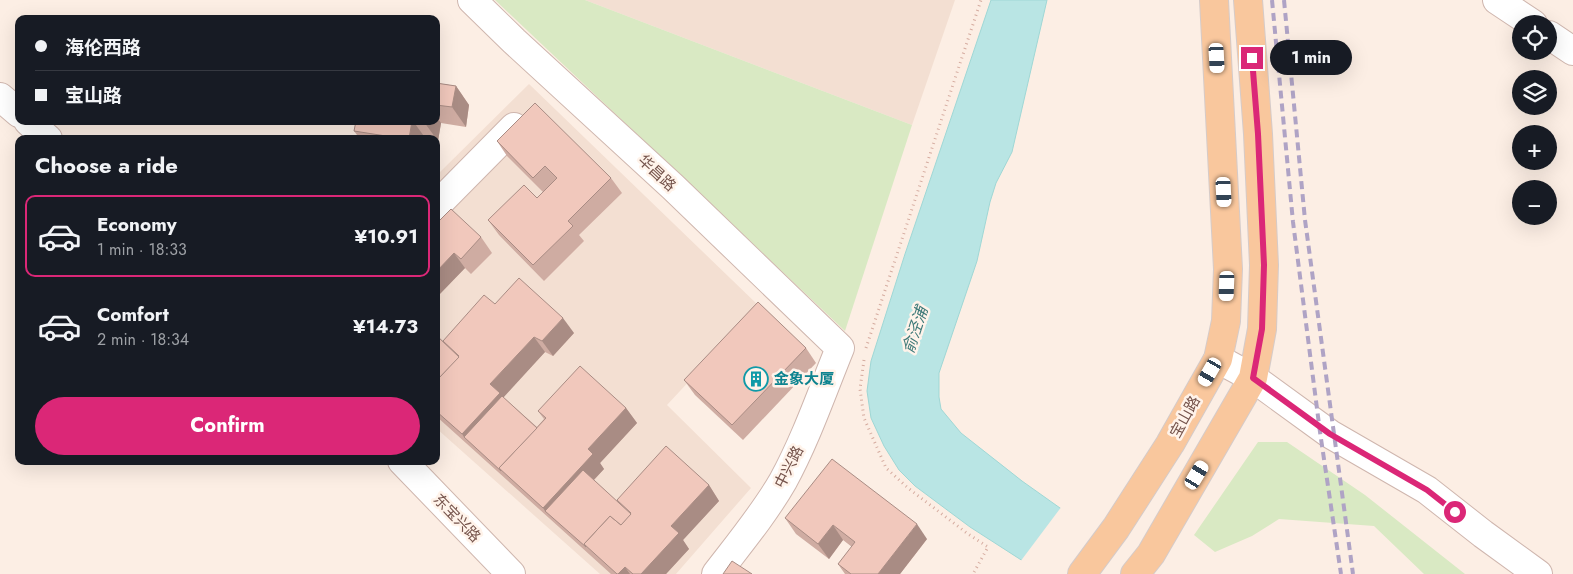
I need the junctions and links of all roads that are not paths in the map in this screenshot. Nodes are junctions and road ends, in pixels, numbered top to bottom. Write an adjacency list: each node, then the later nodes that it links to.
1 (472, 0): 14 (street, 华昌路)
2 (1214, 0): 15 (main road, 宝山路)
3 (1248, 0): 16 (main road)
4 (1497, 0): 5 (street)
5 (1519, 15)
6 (1557, 40): 7 (street)
7 (1573, 51)
8 (0, 97): 9 (street)
9 (15, 110)
10 (32, 125): 12 (street)
11 (514, 127): 13 (street)
12 (44, 135)
13 (440, 202)
14 (840, 348): 20 (street, 中兴路)
15 (1218, 359): 16 (street); 21 (main road, 宝山路)
16 (1253, 378): 18 (main road); 22 (street)
17 (406, 465): 19 (street, 东宝兴路)
18 (1143, 564)
19 (511, 574)
20 (716, 574)
21 (1082, 574)
22 (1538, 574)

